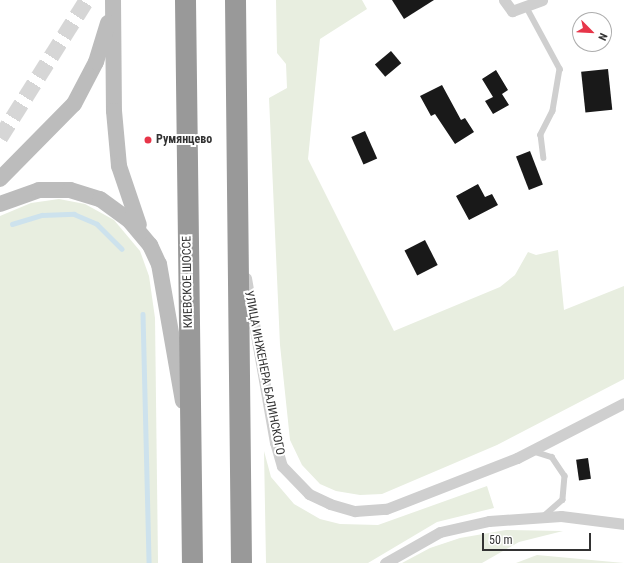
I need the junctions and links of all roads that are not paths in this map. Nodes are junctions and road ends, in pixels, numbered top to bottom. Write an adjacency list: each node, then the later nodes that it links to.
1 (113, 0): 8 (main road); 10 (main road)
2 (185, 0): 13 (highway, КИЕВСКОЕ ШОССЕ)
3 (235, 0): 11 (highway)
4 (504, 0): 6 (street)
5 (542, 0): 6 (street)
6 (526, 6): 7 (lane)
7 (544, 158)
8 (0, 179)
9 (0, 204): 10 (main road)
10 (143, 236): 13 (main road)
11 (239, 237): 14 (street, УЛИЦА ИНЖЕНЕРА БАЛИНСКОГО); 18 (highway)
12 (624, 403): 14 (street, УЛИЦА ИНЖЕНЕРА БАЛИНСКОГО)
13 (190, 448): 17 (highway, КИЕВСКОЕ ШОССЕ)
14 (532, 451): 15 (lane)
15 (546, 516): 16 (street); 19 (street)
16 (624, 524)
17 (192, 563)
18 (241, 563)
19 (384, 563)

